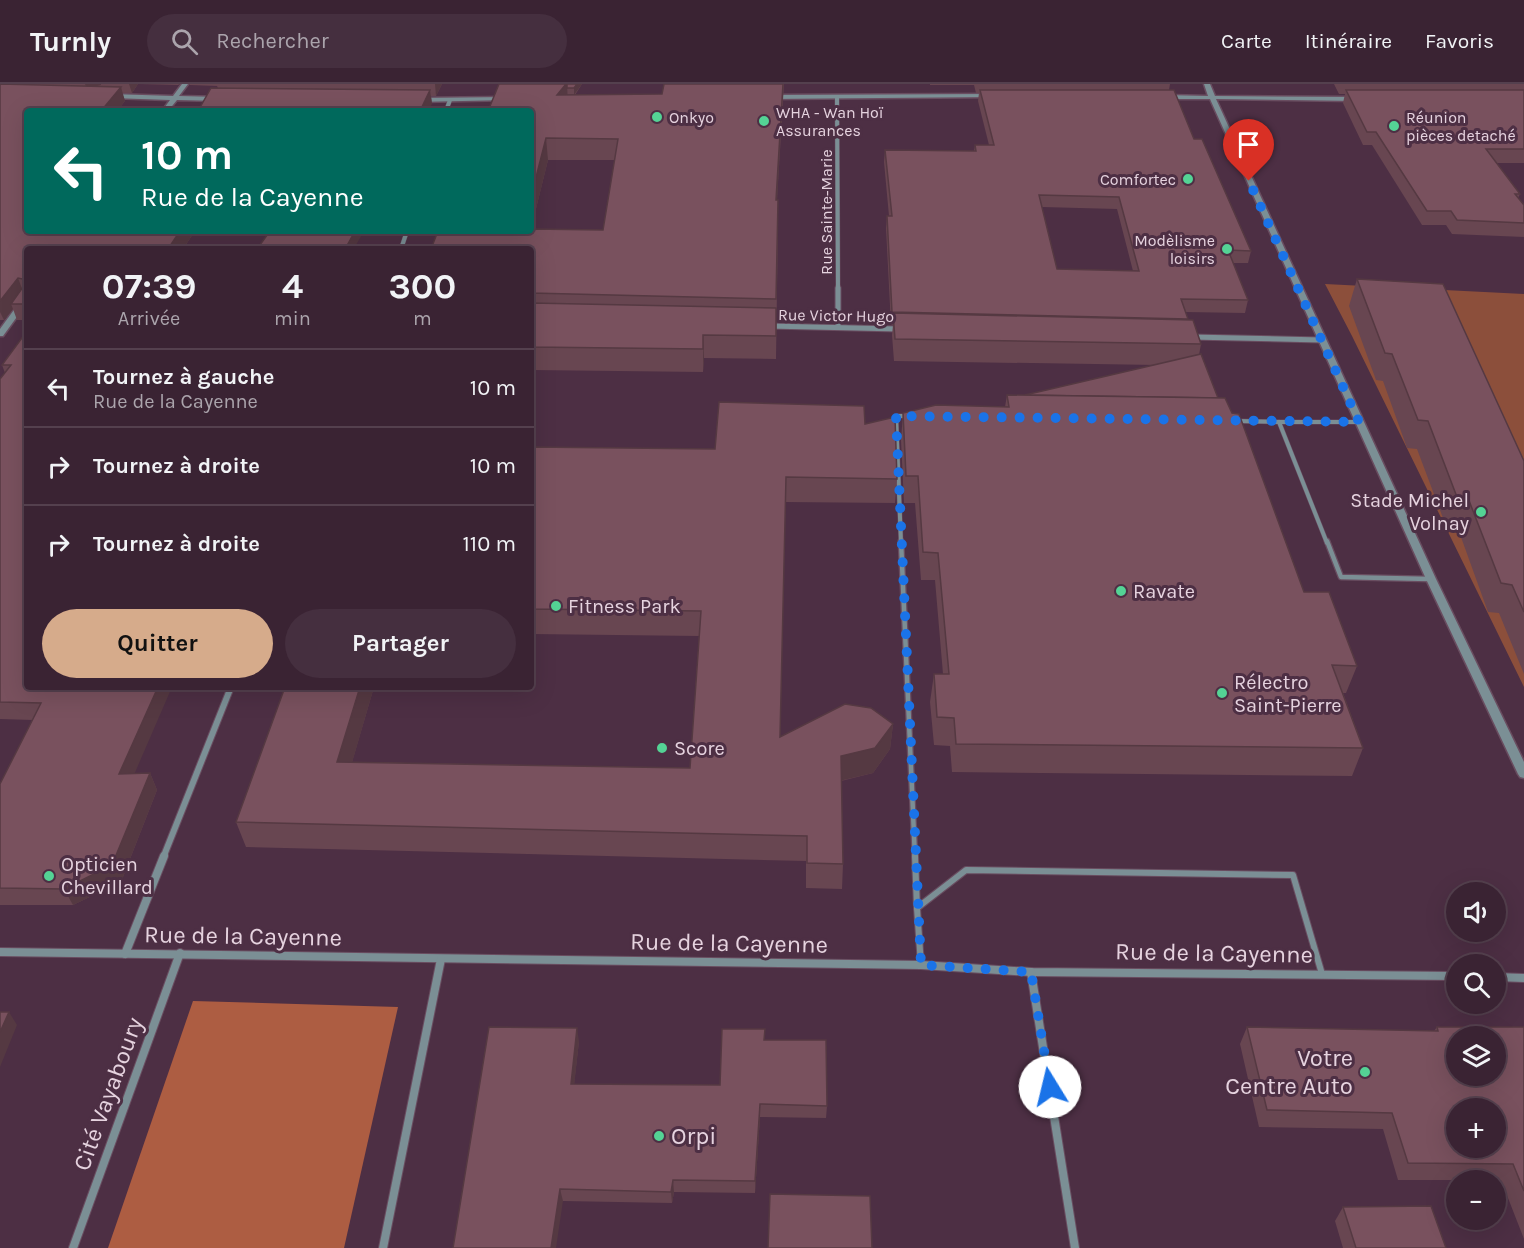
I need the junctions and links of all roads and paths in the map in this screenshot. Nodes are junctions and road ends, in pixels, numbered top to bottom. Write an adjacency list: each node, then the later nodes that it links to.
1 (185, 84): 8 (street)
2 (1208, 84): 9 (street)
3 (103, 95): 8 (street)
4 (1004, 96): 6 (street)
5 (754, 97): 6 (street)
6 (837, 97): 19 (street, Rue Sainte-Marie)
7 (1153, 97): 9 (street)
8 (175, 98): 10 (street); 15 (street)
9 (1212, 98): 12 (street); 23 (street)
10 (227, 99)
11 (519, 99): 14 (street)
12 (1363, 99)
13 (404, 100): 14 (street)
14 (450, 100): 16 (street)
15 (167, 108)
16 (447, 108)
17 (24, 302): 21 (street)
18 (767, 326): 19 (street, Rue Victor Hugo)
19 (838, 327): 20 (street, Rue Victor Hugo)
20 (910, 329)
21 (0, 334)
22 (1186, 336): 23 (street)
23 (1321, 340): 27 (street)
24 (920, 416): 31 (lane)
25 (1231, 421): 26 (lane)
26 (1279, 422): 27 (lane); 28 (lane)
27 (1359, 422): 28 (street)
28 (1431, 579): 30 (street)
29 (230, 690): 34 (street)
30 (1524, 774)
31 (917, 908): 36 (lane); 38 (lane)
32 (0, 952): 34 (street, Rue de la Cayenne)
33 (180, 953): 34 (street, Rue de la Cayenne); 35 (street, Rue de la Cayenne); 42 (street, Cité Vayaboury)
34 (125, 954)
35 (441, 959): 36 (street, Rue de la Cayenne); 43 (street)
36 (921, 965): 37 (street, Rue de la Cayenne)
37 (1031, 972): 38 (street, Rue de la Cayenne); 44 (street)
38 (1322, 974): 39 (street, Rue de la Cayenne)
39 (1446, 976)
40 (1506, 977): 41 (street)
41 (1524, 978)
42 (73, 1248)
43 (383, 1248)
44 (1075, 1248)

